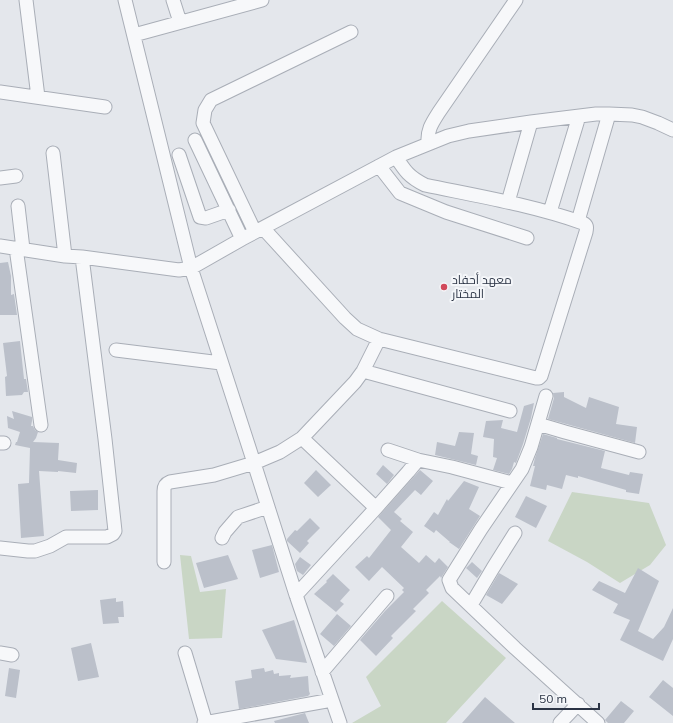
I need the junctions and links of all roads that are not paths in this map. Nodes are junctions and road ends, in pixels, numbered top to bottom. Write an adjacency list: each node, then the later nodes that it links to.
1 (26, 0): 10 (street)
2 (125, 0): 8 (street)
3 (173, 0): 6 (street)
4 (262, 0): 6 (street)
5 (516, 0): 17 (street)
6 (180, 22): 8 (street)
7 (351, 32): 29 (street)
8 (134, 35): 36 (street)
9 (0, 92): 10 (street)
10 (38, 97): 11 (street)
11 (105, 107)
12 (609, 114): 13 (street); 15 (street); 28 (street)
13 (579, 116): 14 (street); 27 (street)
14 (531, 122): 17 (street); 24 (street)
15 (673, 130)
16 (195, 140): 26 (street)
17 (428, 143): 20 (street)
18 (53, 153): 34 (street)
19 (179, 155): 26 (street)
20 (396, 157): 21 (street); 24 (street)
21 (379, 166): 29 (street); 30 (street)
22 (16, 176): 23 (street)
23 (0, 178)
24 (508, 202): 27 (street)
25 (18, 206): 33 (street)
26 (228, 210): 31 (street)
27 (550, 212): 28 (street)
28 (578, 221): 37 (street)
29 (259, 230): 31 (street); 37 (street)
30 (527, 238)
31 (242, 239): 36 (street)
32 (0, 246): 33 (street)
33 (20, 249): 34 (street); 44 (street)
34 (65, 256): 35 (street)
35 (82, 257): 36 (street); 55 (street)
36 (191, 268): 39 (street)
37 (379, 339): 40 (street)
38 (116, 350): 39 (street)
39 (222, 363): 49 (street)
40 (363, 371): 42 (street); 45 (street)
41 (546, 396): 43 (street)
42 (510, 411)
43 (538, 424): 47 (street); 50 (street)
44 (41, 425)
45 (302, 438): 49 (street); 52 (street)
46 (388, 450): 48 (street)
47 (639, 452)
48 (418, 460): 50 (street); 52 (street)
49 (254, 463): 51 (street); 56 (street)
50 (512, 483): 59 (street)
51 (268, 506): 54 (street); 57 (street)
52 (376, 508): 57 (street)
53 (515, 533): 59 (street)
54 (222, 538)
55 (0, 548)
56 (164, 562)
57 (296, 594): 61 (street)
58 (387, 596): 61 (street)
59 (471, 605): 63 (street)
60 (185, 653): 64 (street)
61 (322, 672): 62 (street)
62 (332, 700): 64 (street); 65 (street)
63 (578, 704): 66 (street); 67 (street)
64 (205, 723)
65 (340, 723)
66 (560, 723)
67 (598, 723)

